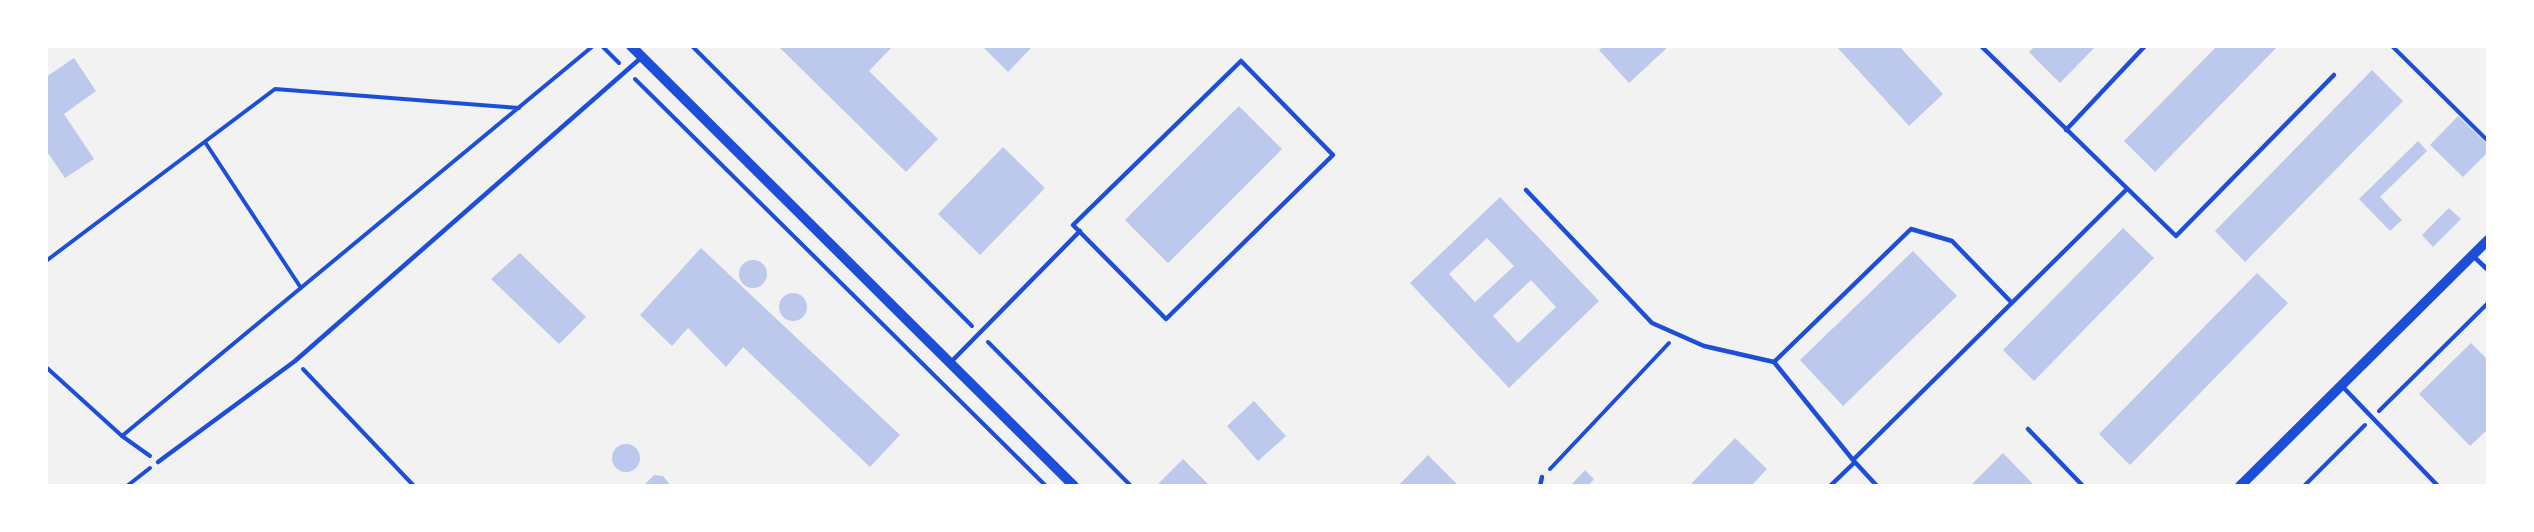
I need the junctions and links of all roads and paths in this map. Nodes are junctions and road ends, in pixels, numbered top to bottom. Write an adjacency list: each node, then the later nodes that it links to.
1 (593, 46): 11 (path)
2 (602, 46): 9 (path)
3 (631, 46): 8 (street)
4 (692, 46): 25 (path)
5 (1981, 46): 12 (lane)
6 (2145, 46): 12 (lane)
7 (2392, 46): 13 (path)
8 (642, 57): 9 (lane); 29 (street)
9 (627, 71): 27 (lane); 40 (path)
10 (2334, 75): 15 (lane)
11 (519, 108): 14 (path); 22 (path)
12 (2066, 130): 15 (lane)
13 (2487, 141)
14 (205, 142): 20 (path); 22 (path)
15 (2127, 189): 23 (lane)
16 (1526, 190): 26 (lane)
17 (1080, 231): 17 (lane); 25 (lane)
18 (2487, 240): 19 (street)
19 (2472, 255): 21 (lane); 31 (street)
20 (46, 261)
21 (2487, 270)
22 (301, 288): 34 (path)
23 (2012, 303): 28 (lane); 35 (lane)
24 (2487, 303): 32 (path)
25 (979, 333): 29 (lane); 42 (path)
26 (1677, 334): 28 (lane); 37 (path)
27 (296, 361): 36 (lane); 39 (path)
28 (1774, 362): 35 (lane)
29 (950, 363): 41 (street)
30 (46, 367): 34 (path)
31 (2341, 385): 32 (lane); 47 (street)
32 (2373, 418): 48 (path); 49 (lane)
33 (2028, 429): 46 (lane)
34 (122, 436): 36 (path)
35 (1854, 461): 44 (lane); 45 (lane)
36 (158, 462): 38 (path)
37 (1542, 477): 43 (lane)
38 (127, 486)
39 (414, 486)
40 (1046, 486)
41 (1074, 486)
42 (1131, 486)
43 (1540, 486)
44 (1830, 486)
45 (1877, 486)
46 (2083, 486)
47 (2240, 486)
48 (2304, 486)
49 (2438, 486)

